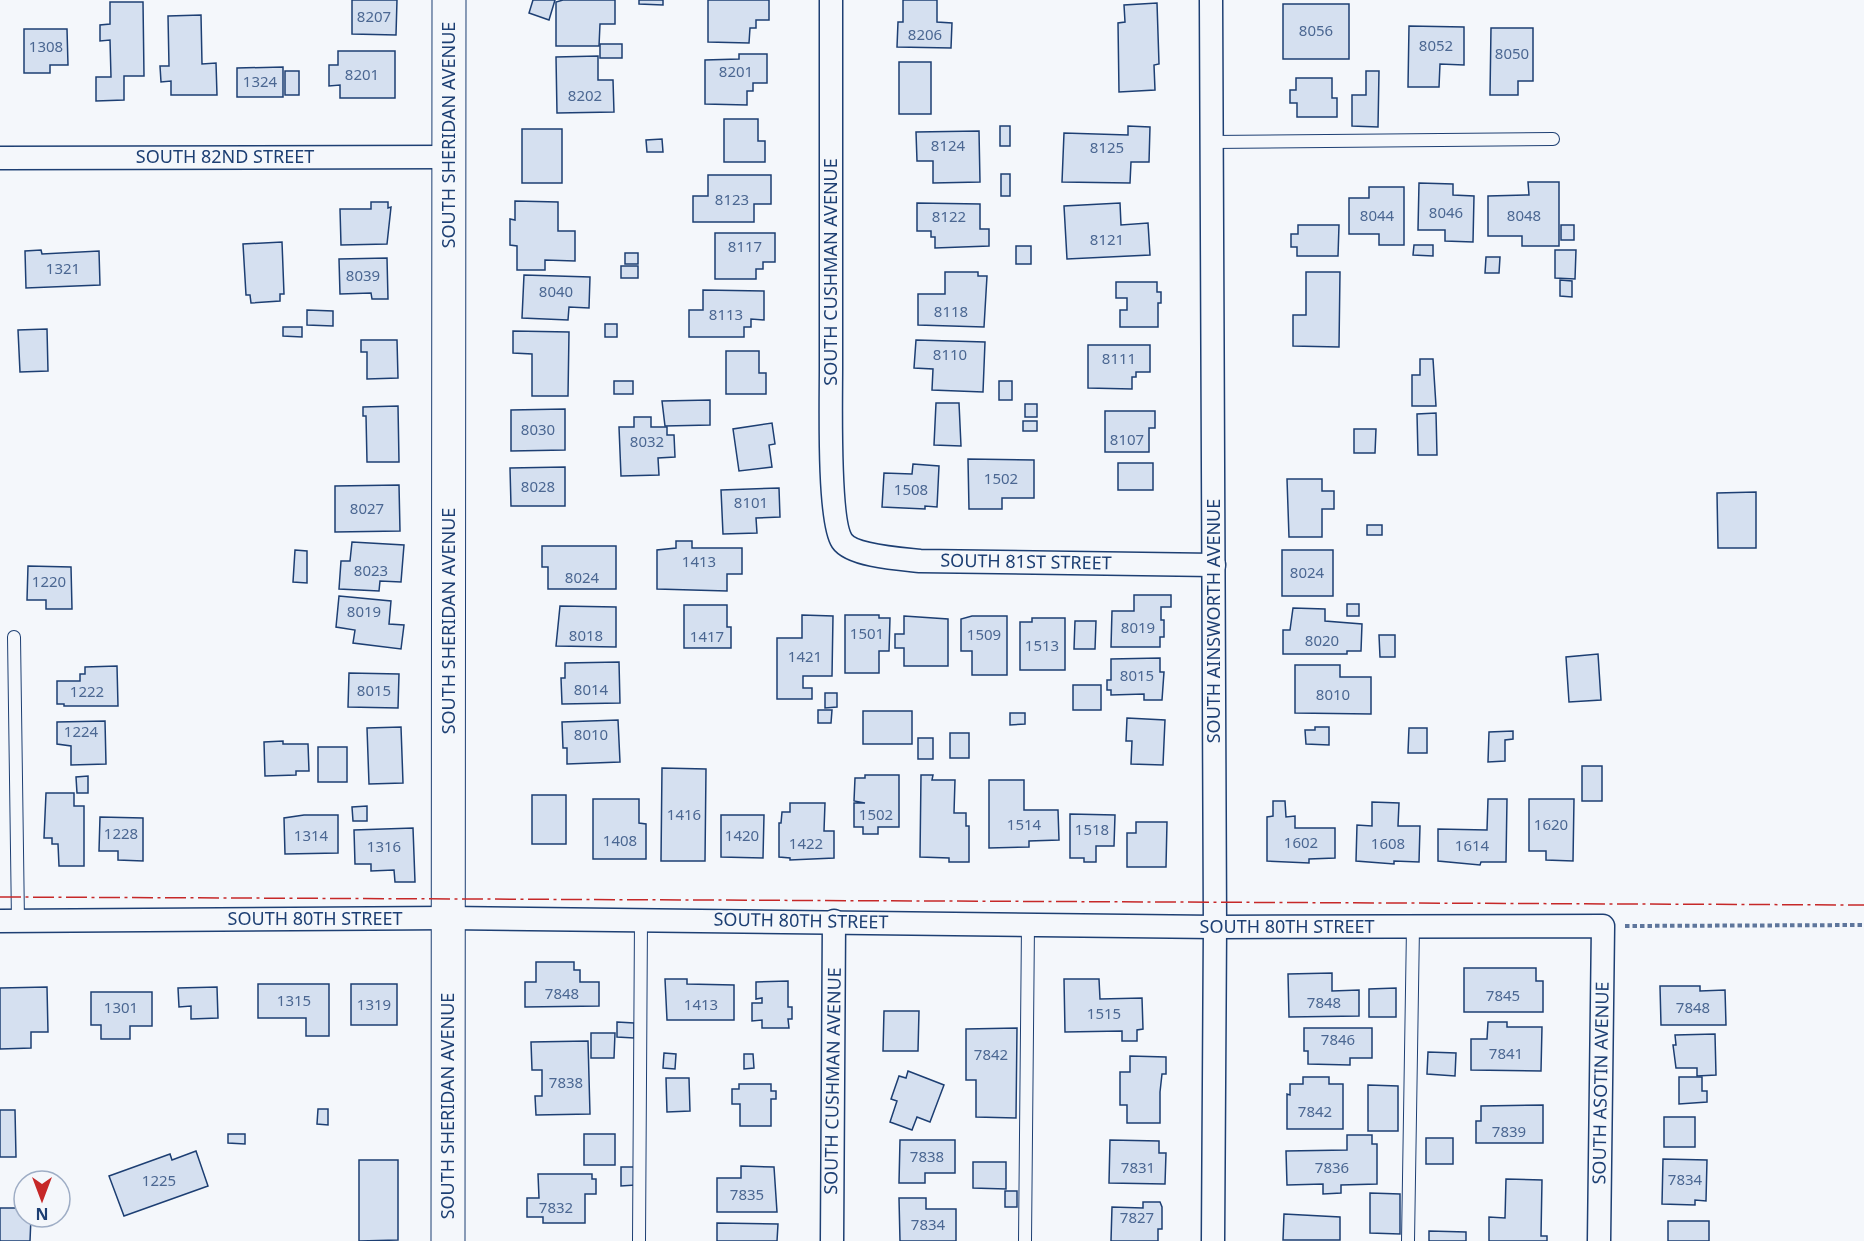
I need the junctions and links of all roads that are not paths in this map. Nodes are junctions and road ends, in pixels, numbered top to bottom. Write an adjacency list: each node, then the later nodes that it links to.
1 (449, 0): 6 (street, SOUTH SHERIDAN AVENUE)
2 (831, 0): 8 (street, SOUTH CUSHMAN AVENUE)
3 (1211, 0): 5 (street, SOUTH AINSWORTH AVENUE)
4 (1553, 139): 5 (lane)
5 (1212, 142): 9 (street, SOUTH AINSWORTH AVENUE)
6 (450, 157): 7 (street, SOUTH 82ND STREET); 11 (street, SOUTH SHERIDAN AVENUE)
7 (0, 158)
8 (843, 542): 9 (street, SOUTH 81ST STREET)
9 (1214, 565): 17 (street, SOUTH AINSWORTH AVENUE)
10 (14, 637): 13 (lane)
11 (449, 918): 12 (street, SOUTH 80TH STREET); 13 (street, SOUTH 80TH STREET); 19 (street, SOUTH SHERIDAN AVENUE)
12 (641, 919): 14 (street, SOUTH 80TH STREET); 20 (lane)
13 (9, 921)
14 (834, 921): 15 (street, SOUTH 80TH STREET); 21 (street, SOUTH CUSHMAN AVENUE)
15 (1028, 924): 17 (street, SOUTH 80TH STREET); 22 (lane)
16 (1603, 926): 18 (street, SOUTH 80TH STREET); 25 (street, SOUTH ASOTIN AVENUE)
17 (1215, 927): 18 (street, SOUTH 80TH STREET); 23 (street, SOUTH AINSWORTH AVENUE)
18 (1413, 927): 24 (lane)
19 (448, 1241)
20 (639, 1241)
21 (831, 1241)
22 (1025, 1241)
23 (1213, 1241)
24 (1408, 1241)
25 (1599, 1241)

